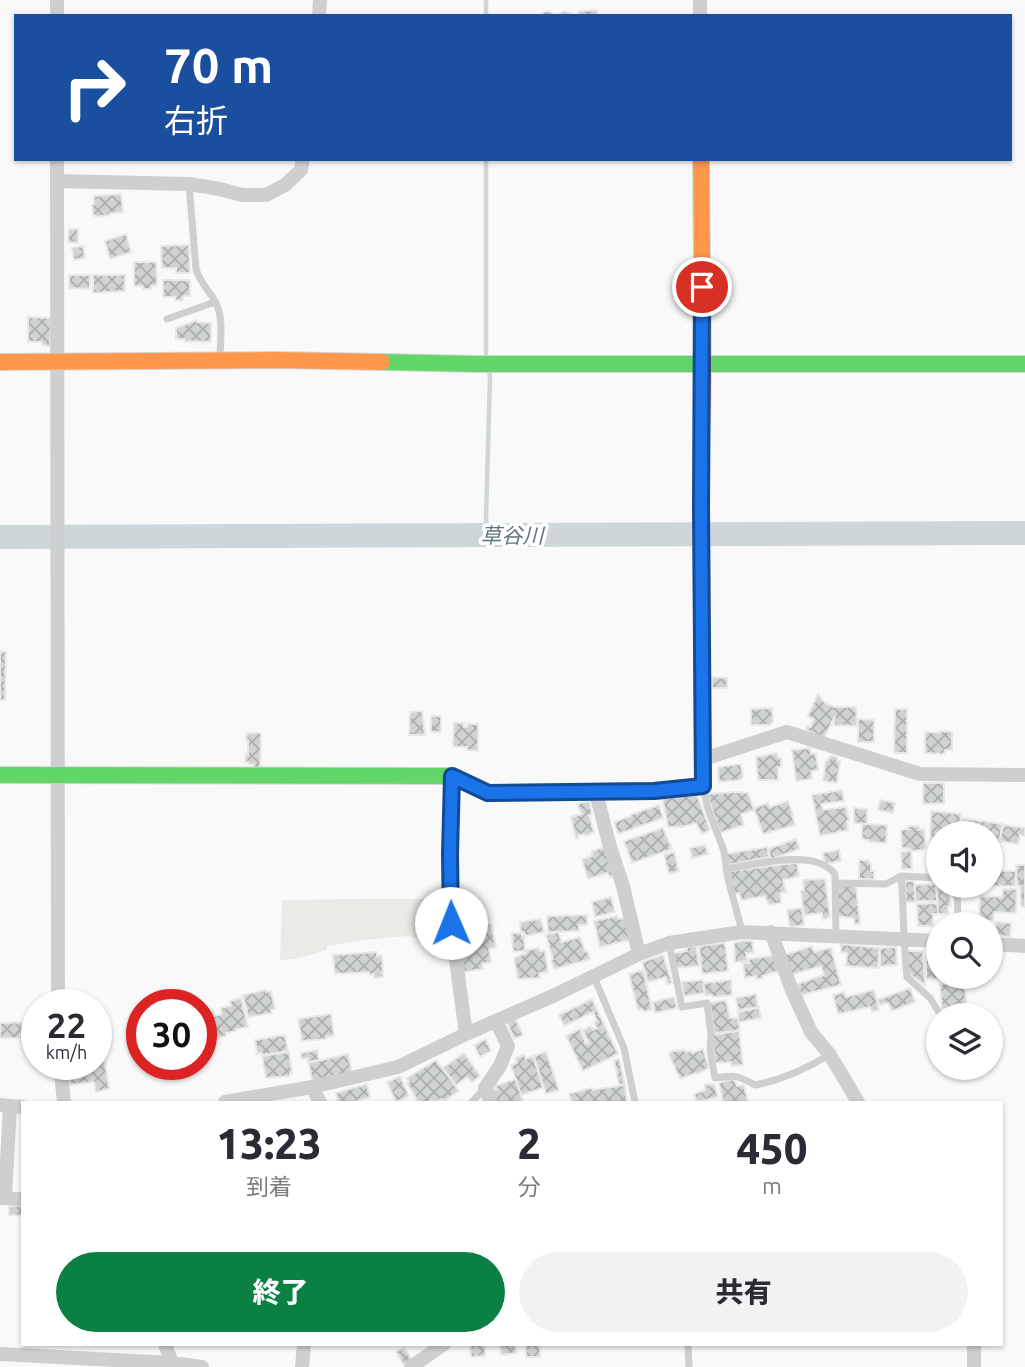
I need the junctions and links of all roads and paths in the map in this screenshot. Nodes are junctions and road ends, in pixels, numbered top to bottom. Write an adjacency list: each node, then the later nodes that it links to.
1 (57, 161): 4 (street)
2 (303, 161): 5 (street)
3 (701, 161): 11 (street)
4 (57, 181): 5 (street); 9 (street)
5 (189, 184): 6 (lane)
6 (215, 302): 7 (lane); 8 (lane)
7 (167, 319)
8 (219, 360): 9 (street); 11 (street)
9 (58, 361): 10 (street); 15 (street)
10 (0, 362)
11 (703, 364): 12 (street); 13 (street)
12 (1025, 364)
13 (704, 759): 16 (street); 18 (street)
14 (0, 775): 15 (street)
15 (56, 775): 17 (street); 34 (street)
16 (1025, 775)
17 (452, 776): 19 (street); 37 (street)
18 (703, 786): 19 (street); 20 (lane)
19 (596, 793): 32 (street)
20 (726, 869): 23 (lane); 24 (lane)
21 (901, 876): 22 (lane); 23 (lane); 27 (lane)
22 (926, 877)
23 (835, 883): 26 (lane)
24 (743, 932): 25 (street); 29 (street)
25 (771, 932): 26 (street); 38 (street)
26 (836, 936): 27 (street)
27 (903, 939): 28 (street); 35 (lane)
28 (926, 940)
29 (669, 943): 32 (street); 38 (lane)
30 (1003, 945): 31 (street)
31 (1025, 946)
32 (639, 954): 33 (street)
33 (594, 977): 36 (street); 47 (lane)
34 (58, 989)
35 (933, 1003)
36 (496, 1021): 37 (street); 41 (street)
37 (466, 1034): 40 (street)
38 (830, 1055): 48 (street)
39 (62, 1080): 42 (street)
40 (312, 1087): 43 (street); 44 (street)
41 (485, 1088): 45 (lane); 46 (street)
42 (64, 1101)
43 (231, 1101)
44 (319, 1101)
45 (473, 1101)
46 (491, 1101)
47 (635, 1101)
48 (857, 1101)
49 (11, 1106): 50 (street)
50 (2, 1198): 51 (street)
51 (21, 1199)
52 (165, 1346): 59 (street)
53 (304, 1346): 61 (street)
54 (441, 1346): 62 (street)
55 (688, 1346): 63 (lane)
56 (974, 1346): 64 (street)
57 (0, 1354): 58 (street)
58 (45, 1362): 59 (street)
59 (172, 1363): 60 (street)
60 (202, 1367)
61 (302, 1367)
62 (411, 1367)
63 (689, 1367)
64 (974, 1367)

